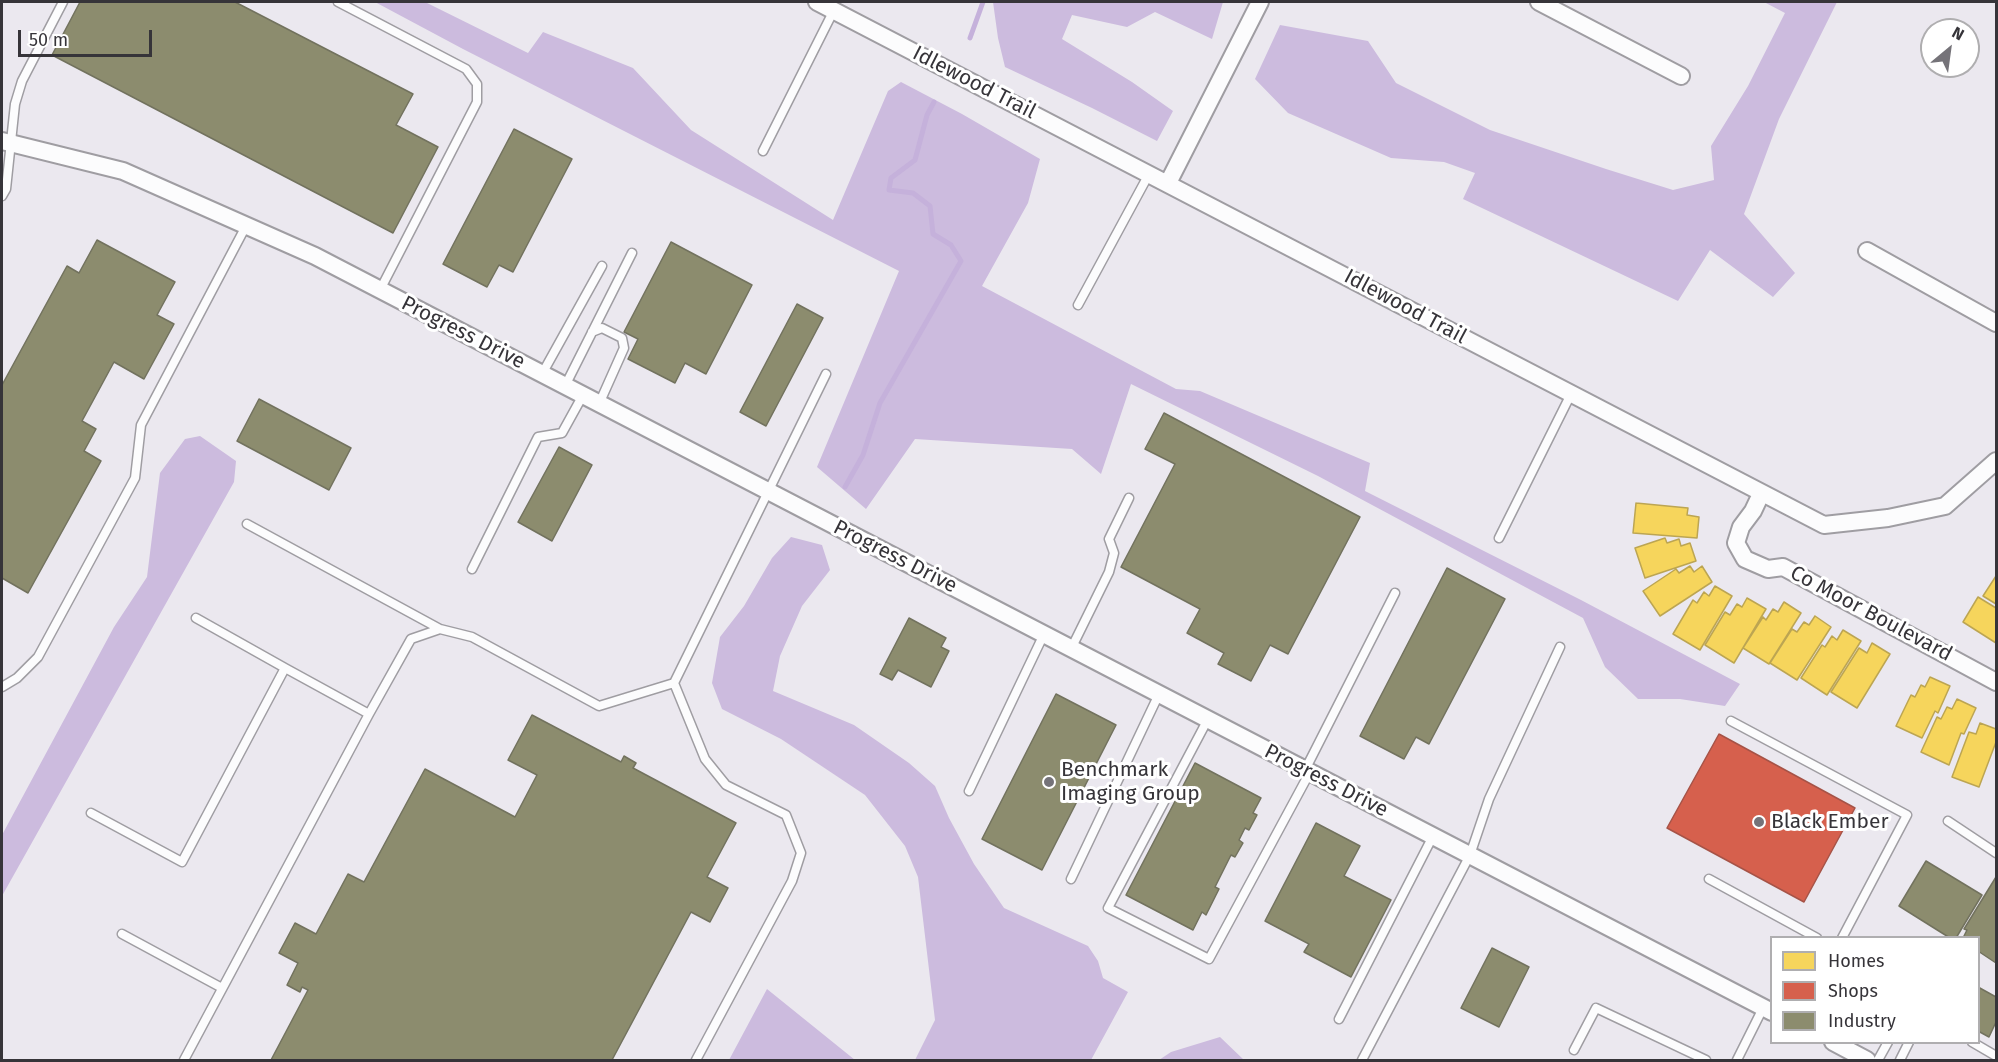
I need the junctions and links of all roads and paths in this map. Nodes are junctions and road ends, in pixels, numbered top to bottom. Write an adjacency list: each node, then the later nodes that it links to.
1 (63, 2): 8 (lane)
2 (338, 2): 17 (lane)
3 (817, 2): 6 (street, Idlewood Trail)
4 (1260, 2): 11 (street)
5 (1539, 2): 7 (street)
6 (834, 10): 9 (lane); 10 (street, Idlewood Trail)
7 (1681, 75)
8 (6, 143): 12 (lane); 13 (street, Progress Drive)
9 (763, 151)
10 (1150, 174): 11 (street, Idlewood Trail); 18 (lane)
11 (1168, 183): 24 (street, Idlewood Trail)
12 (2, 196)
13 (246, 226): 17 (street, Progress Drive); 43 (lane)
14 (1867, 250): 19 (street)
15 (632, 253): 20 (lane)
16 (602, 267): 21 (lane)
17 (380, 290): 21 (street, Progress Drive)
18 (1078, 306)
19 (1996, 323)
20 (592, 332): 23 (lane); 26 (lane)
21 (542, 374): 23 (street, Progress Drive)
22 (826, 374): 28 (lane)
23 (565, 386): 25 (street, Progress Drive)
24 (1571, 394): 29 (street, Idlewood Trail); 32 (lane)
25 (583, 395): 26 (street, Progress Drive); 33 (lane)
26 (599, 404): 28 (street, Progress Drive)
27 (1996, 461): 29 (street, Idlewood Trail)
28 (768, 491): 37 (street, Progress Drive); 42 (lane)
29 (1761, 494): 41 (street, Co Moor Boulevard)
30 (1129, 498): 39 (lane)
31 (247, 524): 36 (lane)
32 (1499, 538)
33 (472, 569)
34 (1395, 593): 48 (lane)
35 (196, 618): 40 (lane)
36 (440, 629): 42 (lane); 45 (lane)
37 (1044, 634): 39 (street, Progress Drive); 49 (lane)
38 (1560, 647): 54 (lane)
39 (1071, 649): 44 (street, Progress Drive)
40 (285, 668): 45 (lane); 50 (lane)
41 (1996, 682)
42 (674, 683): 70 (lane)
43 (2, 687)
44 (1159, 694): 46 (street, Progress Drive); 55 (lane)
45 (369, 714): 60 (lane)
46 (1208, 719): 48 (street, Progress Drive); 48 (lane)
47 (1731, 721): 59 (lane)
48 (1307, 771): 52 (street, Progress Drive)
49 (969, 791)
50 (91, 813)
51 (1948, 821): 53 (lane)
52 (1433, 836): 54 (street, Progress Drive); 62 (lane)
53 (1996, 853)
54 (1470, 855): 61 (street, Progress Drive); 71 (lane)
55 (1071, 879)
56 (1709, 879): 58 (lane)
57 (122, 934): 60 (lane)
58 (1813, 936)
59 (1843, 936)
60 (222, 988): 69 (lane)
61 (1767, 1010): 73 (lane)
62 (1339, 1019)
63 (1837, 1044): 74 (street)
64 (1886, 1044): 75 (lane)
65 (1909, 1044): 76 (lane)
66 (1975, 1044): 68 (lane)
67 (1574, 1050): 72 (lane)
68 (1996, 1056)
69 (184, 1060)
70 (696, 1060)
71 (1362, 1060)
72 (1706, 1060)
73 (1737, 1060)
74 (1867, 1060)
75 (1878, 1060)
76 (1900, 1060)

